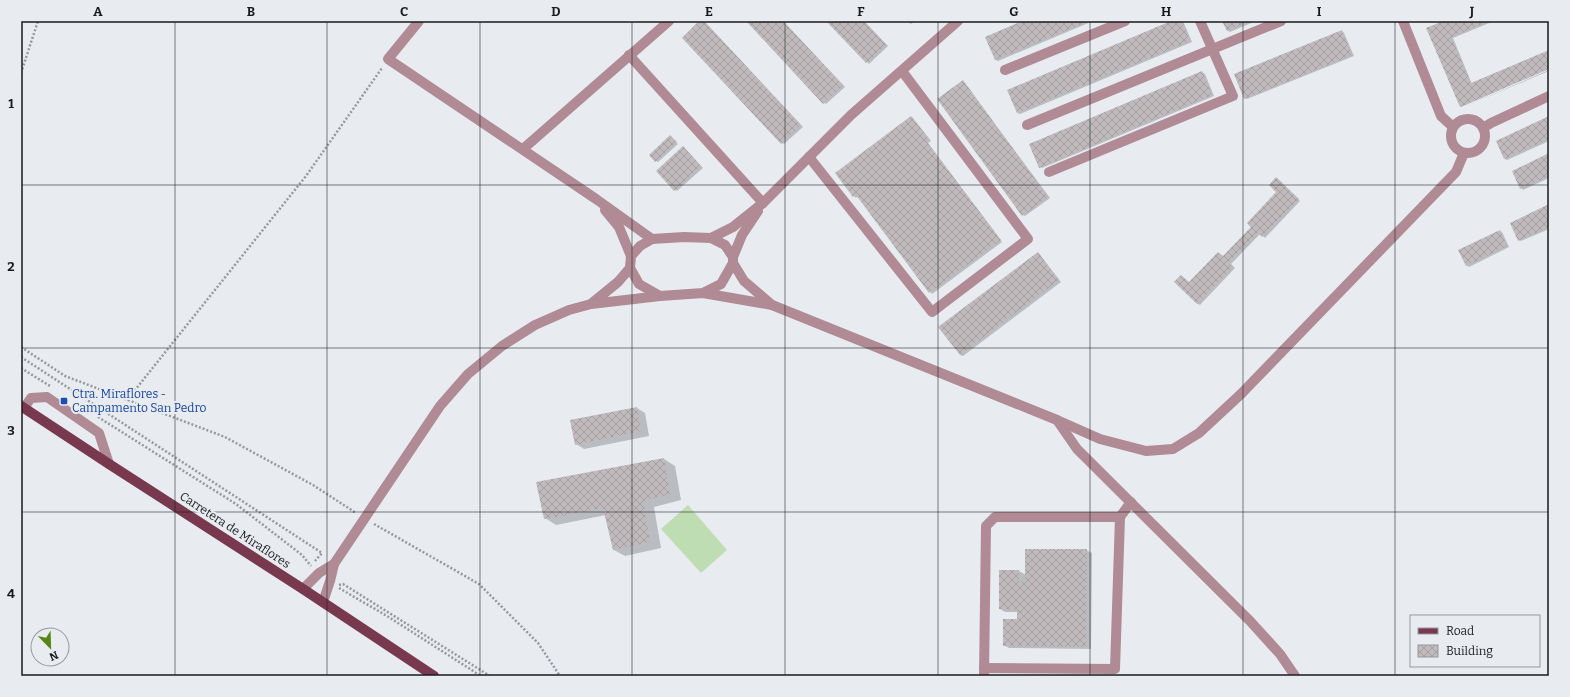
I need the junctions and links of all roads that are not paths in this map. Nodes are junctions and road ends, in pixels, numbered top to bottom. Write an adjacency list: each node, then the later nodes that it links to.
1 (419, 21): 16 (street)
2 (669, 21): 9 (street)
3 (958, 21): 11 (street)
4 (1125, 21): 10 (street)
5 (1200, 21): 8 (street)
6 (1280, 21): 8 (street)
7 (1403, 21): 14 (street)
8 (1212, 48): 13 (street); 19 (street)
9 (629, 55): 16 (street); 21 (street)
10 (1005, 70)
11 (902, 71): 18 (street); 18 (street)
12 (1549, 96): 15 (street)
13 (1027, 125)
14 (1453, 127): 15 (street); 17 (street)
15 (1483, 128): 17 (street)
16 (523, 149): 20 (street)
17 (1464, 153): 32 (street)
18 (809, 157): 21 (street)
19 (1049, 172)
20 (596, 199): 23 (street); 24 (street)
21 (763, 203): 22 (street); 25 (street)
22 (711, 238): 23 (street); 25 (street)
23 (652, 239): 24 (street)
24 (631, 256): 26 (street)
25 (733, 260): 27 (street); 30 (street)
26 (630, 268): 28 (street); 29 (street)
27 (703, 293): 28 (street); 30 (street)
28 (660, 296): 29 (street)
29 (591, 304): 36 (street)
30 (772, 305): 32 (street)
31 (22, 407): 33 (main road, Carretera de Miraflores); 33 (street)
32 (1057, 420): 34 (street)
33 (109, 464): 37 (main road, Carretera de Miraflores)
34 (1131, 502): 35 (street); 41 (street)
35 (1120, 517): 39 (street); 39 (street)
36 (334, 564): 37 (street); 38 (street)
37 (303, 589): 38 (main road, Carretera de Miraflores)
38 (323, 602): 40 (main road, Carretera de Miraflores)
39 (984, 672)
40 (434, 676)
41 (1295, 676)

